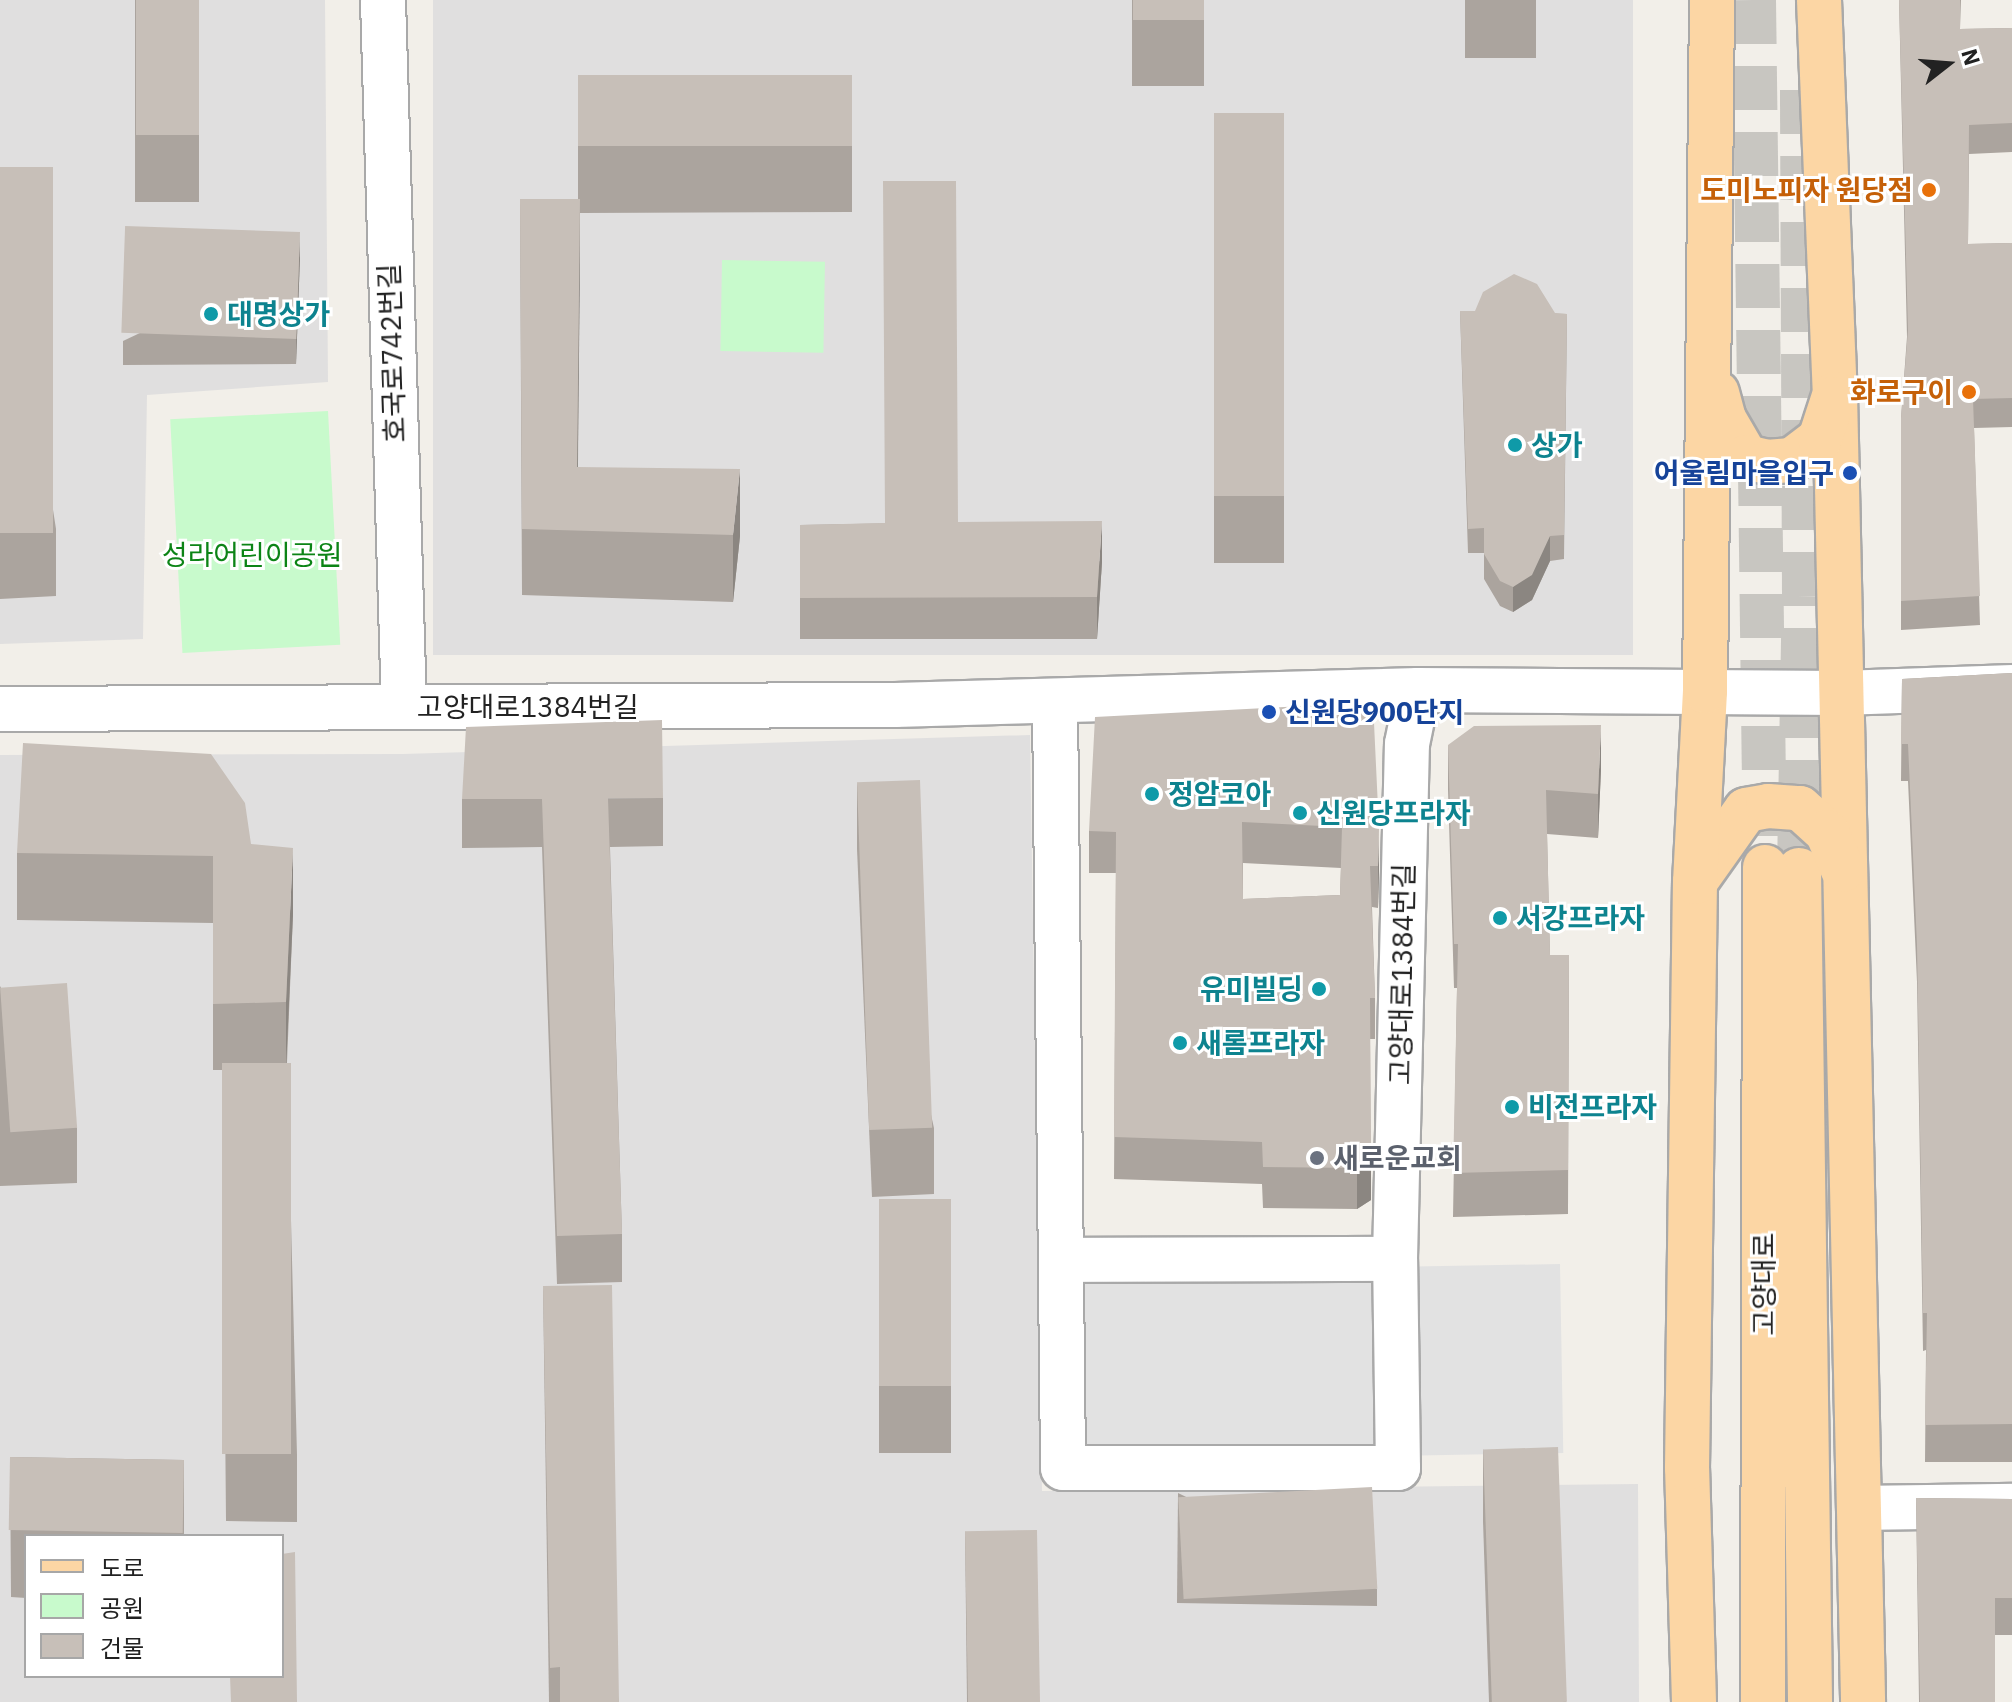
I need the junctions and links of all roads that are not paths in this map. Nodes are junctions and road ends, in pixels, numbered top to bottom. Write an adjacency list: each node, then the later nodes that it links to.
1 (383, 0): 11 (street, 호국로742번길)
2 (1712, 0): 4 (main road)
3 (1819, 0): 5 (main road)
4 (1709, 359): 5 (main road); 8 (main road)
5 (1835, 394): 9 (main road)
6 (2012, 687): 9 (street)
7 (1418, 690): 8 (street, 고양대로1384번길); 10 (street, 고양대로1384번길); 15 (street, 고양대로1384번길)
8 (1705, 691): 9 (street, 고양대로1384번길); 14 (main road)
9 (1842, 693): 13 (main road)
10 (1055, 702): 11 (street, 고양대로1384번길); 16 (street)
11 (404, 706): 12 (street, 고양대로1384번길)
12 (0, 709)
13 (1846, 875): 14 (main road); 18 (main road)
14 (1695, 882): 19 (main road)
15 (1395, 1259): 16 (street); 16 (street, 고양대로1384번길)
16 (1061, 1260)
17 (2012, 1506): 18 (street)
18 (1861, 1508): 22 (main road)
19 (1694, 1702)
20 (1763, 1702): 21 (main road, 고양대로)
21 (1810, 1702)
22 (1863, 1702)

